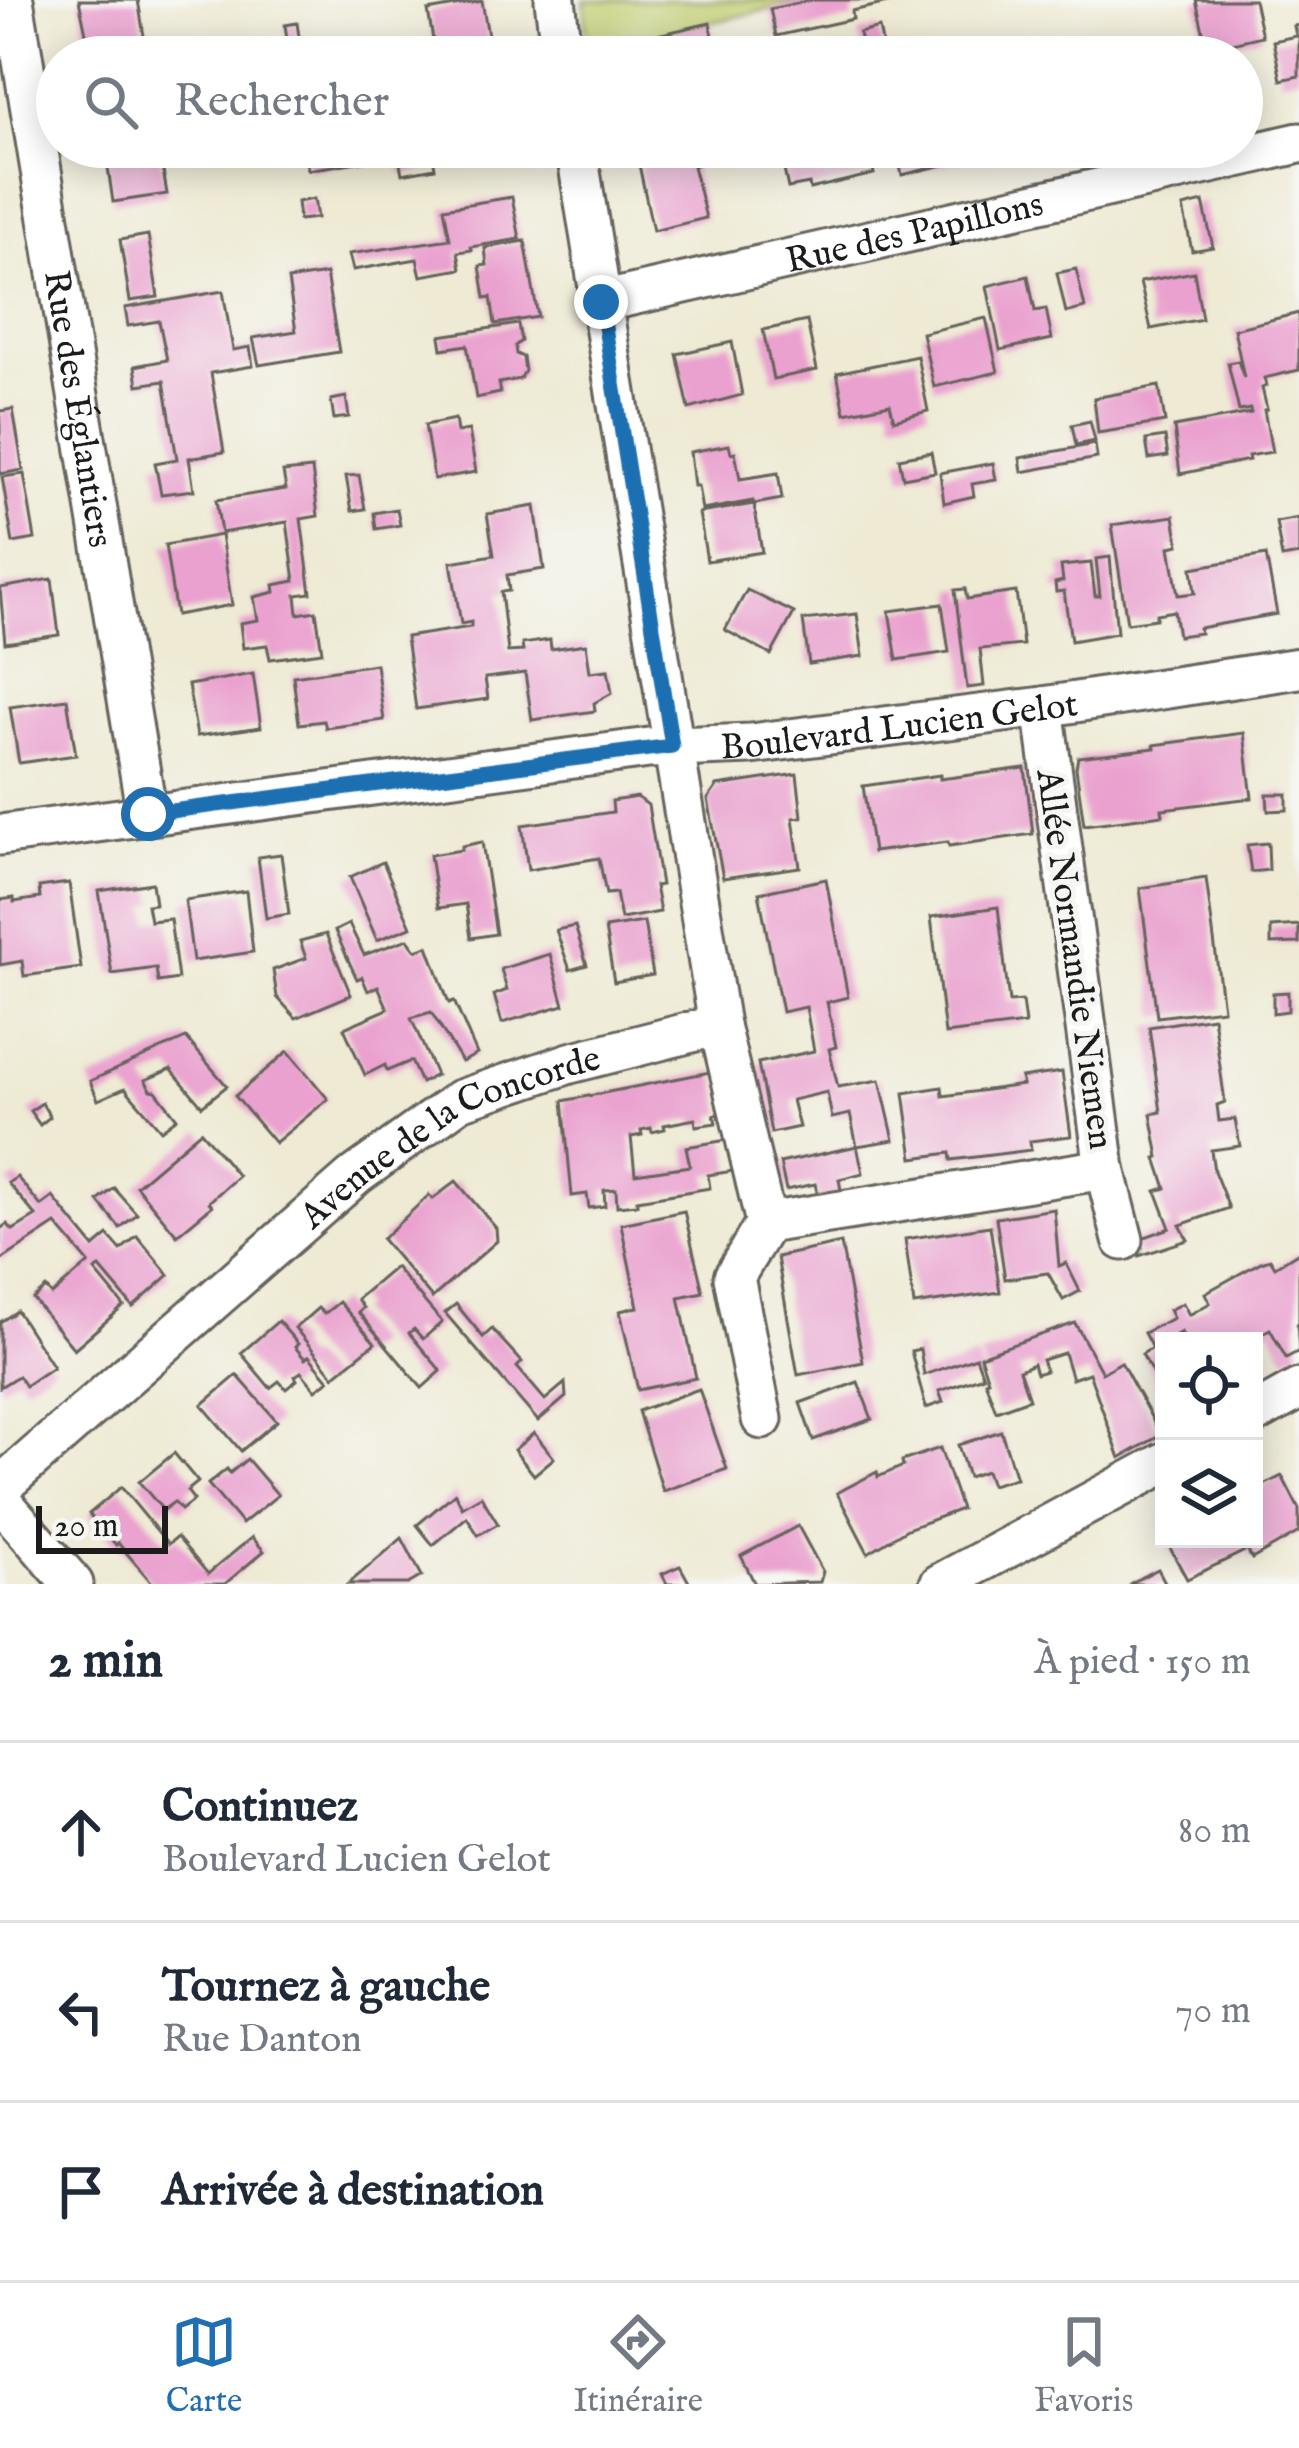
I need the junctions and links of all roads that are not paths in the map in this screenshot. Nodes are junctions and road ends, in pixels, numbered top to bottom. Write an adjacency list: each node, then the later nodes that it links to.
1 (13, 0): 4 (street, Rue des Églantiers)
2 (555, 0): 3 (street)
3 (559, 36)
4 (36, 139)
5 (1299, 143): 6 (street, Rue des Papillons)
6 (1263, 151)
7 (41, 168): 14 (street, Rue des Églantiers)
8 (579, 168): 10 (street)
9 (1189, 168): 10 (street, Rue des Papillons)
10 (601, 302): 13 (street)
11 (1299, 668): 12 (street, Boulevard Lucien Gelot)
12 (1043, 707): 13 (street, Boulevard Lucien Gelot); 17 (street, Allée Normandie Niemen)
13 (672, 746): 14 (street, Boulevard Lucien Gelot); 16 (street)
14 (148, 814): 15 (street, Boulevard Lucien Gelot)
15 (0, 835)
16 (718, 1024): 18 (street); 24 (street, Avenue de la Concorde)
17 (1105, 1169): 18 (street, Allée Normandie Niemen); 19 (street)
18 (766, 1222): 22 (street)
19 (1123, 1240)
20 (1299, 1389): 21 (street)
21 (1263, 1409)
22 (762, 1419)
23 (1155, 1468): 27 (street)
24 (0, 1486)
25 (0, 1500): 26 (street)
26 (73, 1584)
27 (940, 1584)

